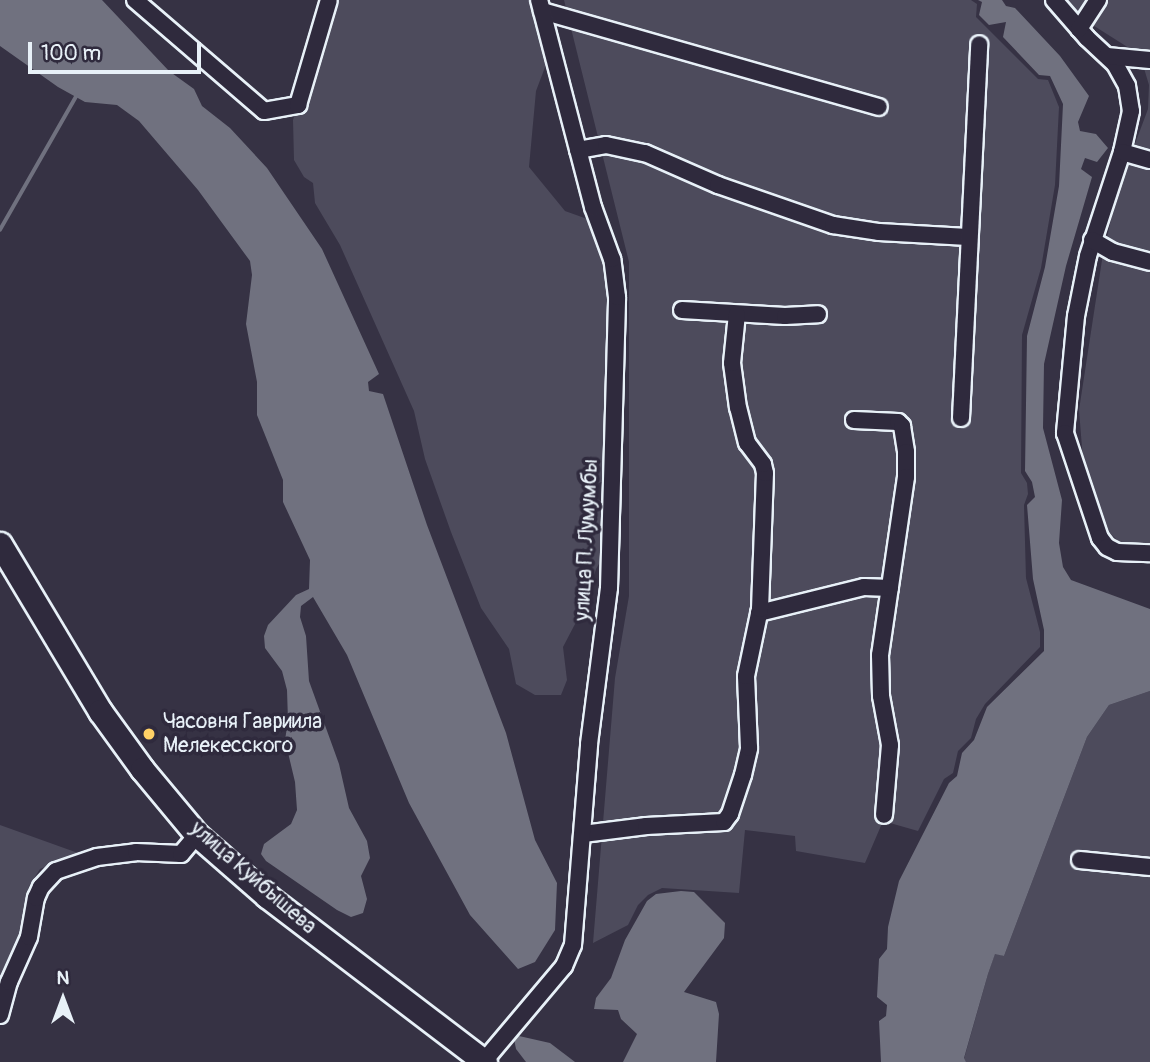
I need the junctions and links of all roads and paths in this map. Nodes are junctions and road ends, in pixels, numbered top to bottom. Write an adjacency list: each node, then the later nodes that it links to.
1 (135, 0): 2 (street)
2 (329, 0)
3 (1054, 0): 6 (street)
4 (1098, 0): 6 (street)
5 (540, 5): 10 (street); 11 (street, улица П. Лумумбы)
6 (1079, 29): 8 (street)
7 (979, 44): 14 (street)
8 (1107, 56): 9 (street); 12 (street)
9 (1150, 60)
10 (879, 107)
11 (578, 150): 14 (street); 27 (street, улица П. Лумумбы)
12 (1122, 152): 13 (street); 15 (street)
13 (1150, 160)
14 (968, 237): 20 (street)
15 (1092, 240): 16 (street); 23 (street)
16 (1150, 262)
17 (682, 310): 18 (street)
18 (737, 314): 19 (street); 25 (street)
19 (818, 314)
20 (961, 418)
21 (854, 420): 24 (street)
22 (0, 544): 28 (highway, улица Куйбышева)
23 (1150, 552)
24 (890, 588): 25 (street); 26 (street)
25 (759, 613): 27 (street)
26 (884, 815)
27 (583, 834): 34 (street, улица П. Лумумбы)
28 (197, 835): 32 (street); 34 (highway, улица Куйбышева)
29 (1080, 860): 30 (street)
30 (1150, 866)
31 (0, 960): 32 (street)
32 (17, 960): 33 (street)
33 (0, 1015)
34 (485, 1062)

